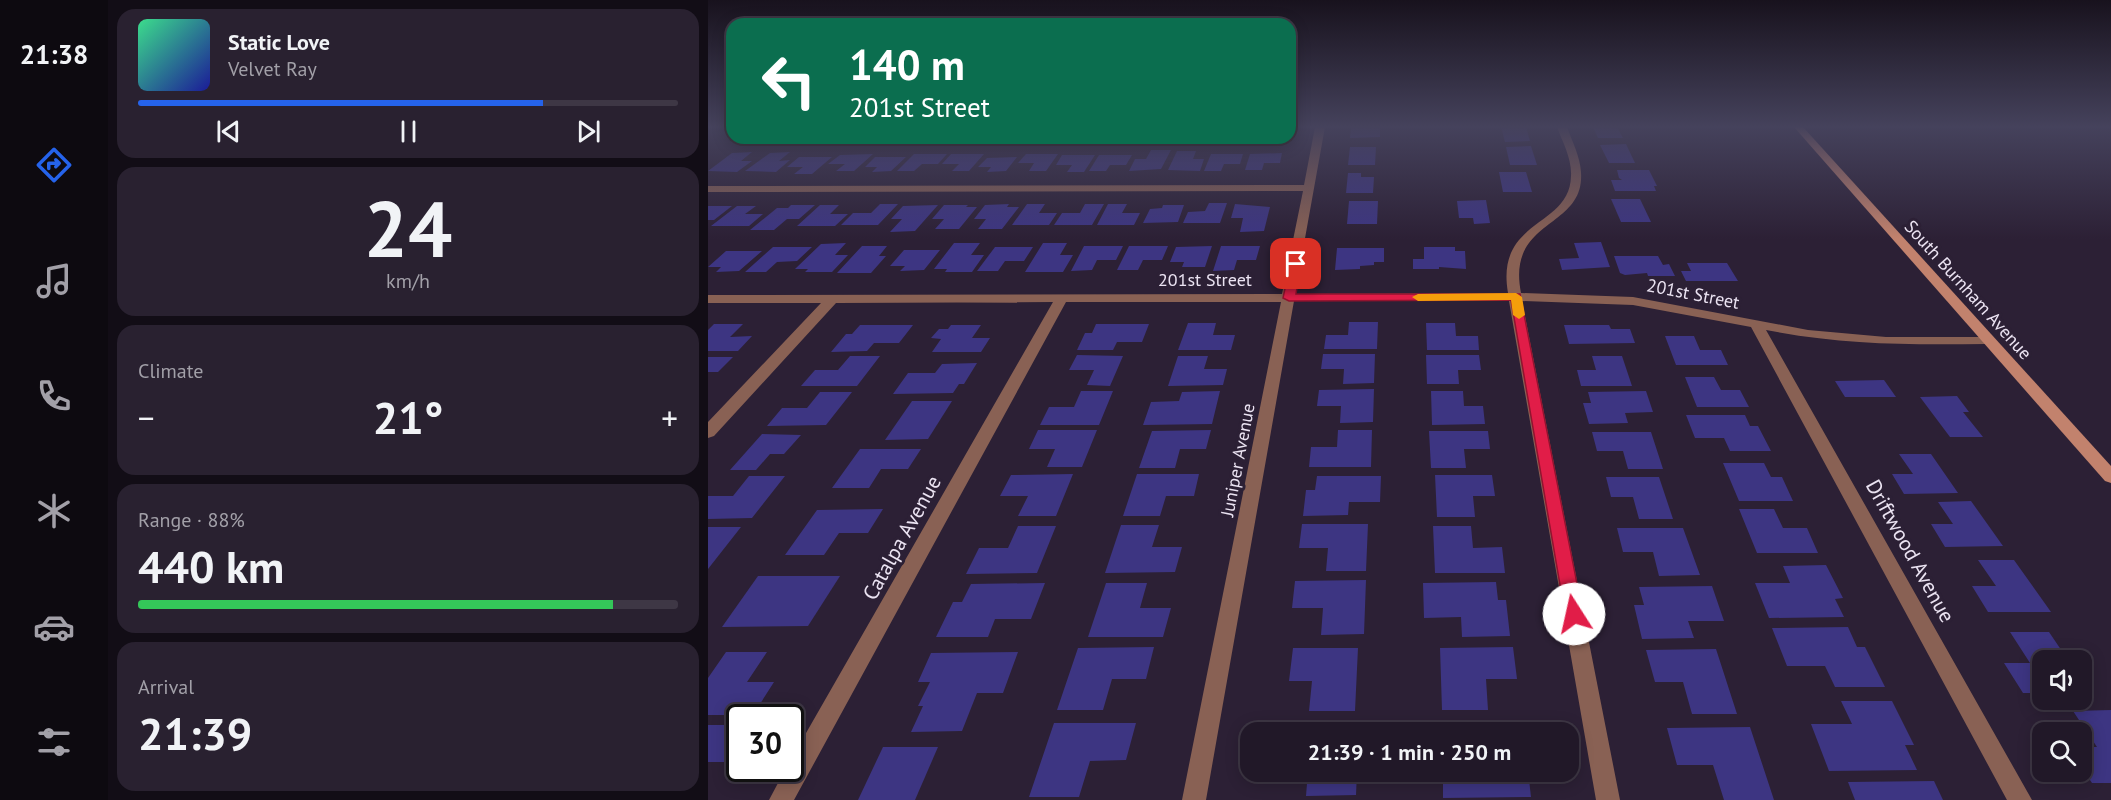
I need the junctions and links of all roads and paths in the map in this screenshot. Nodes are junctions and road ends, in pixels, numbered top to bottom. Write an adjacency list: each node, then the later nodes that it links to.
1 (1314, 164): 4 (street, Juniper Avenue)
2 (1575, 164): 6 (street)
3 (1830, 164): 12 (main road, South Burnham Avenue)
4 (1310, 188): 5 (street); 8 (street, Juniper Avenue)
5 (708, 189)
6 (1516, 297): 8 (street, 201st Street); 11 (street, 201st Street); 17 (street)
7 (1062, 298): 8 (street, 201st Street); 10 (street, 201st Street); 15 (street, Catalpa Avenue)
8 (1289, 298): 16 (street, Juniper Avenue)
9 (708, 299): 10 (street, 201st Street)
10 (832, 299): 13 (street)
11 (1756, 325): 12 (street, 201st Street); 18 (street, Driftwood Avenue)
12 (1986, 340): 14 (main road, South Burnham Avenue)
13 (708, 432)
14 (2111, 477)
15 (781, 800)
16 (1194, 800)
17 (1608, 800)
18 (2020, 800)

